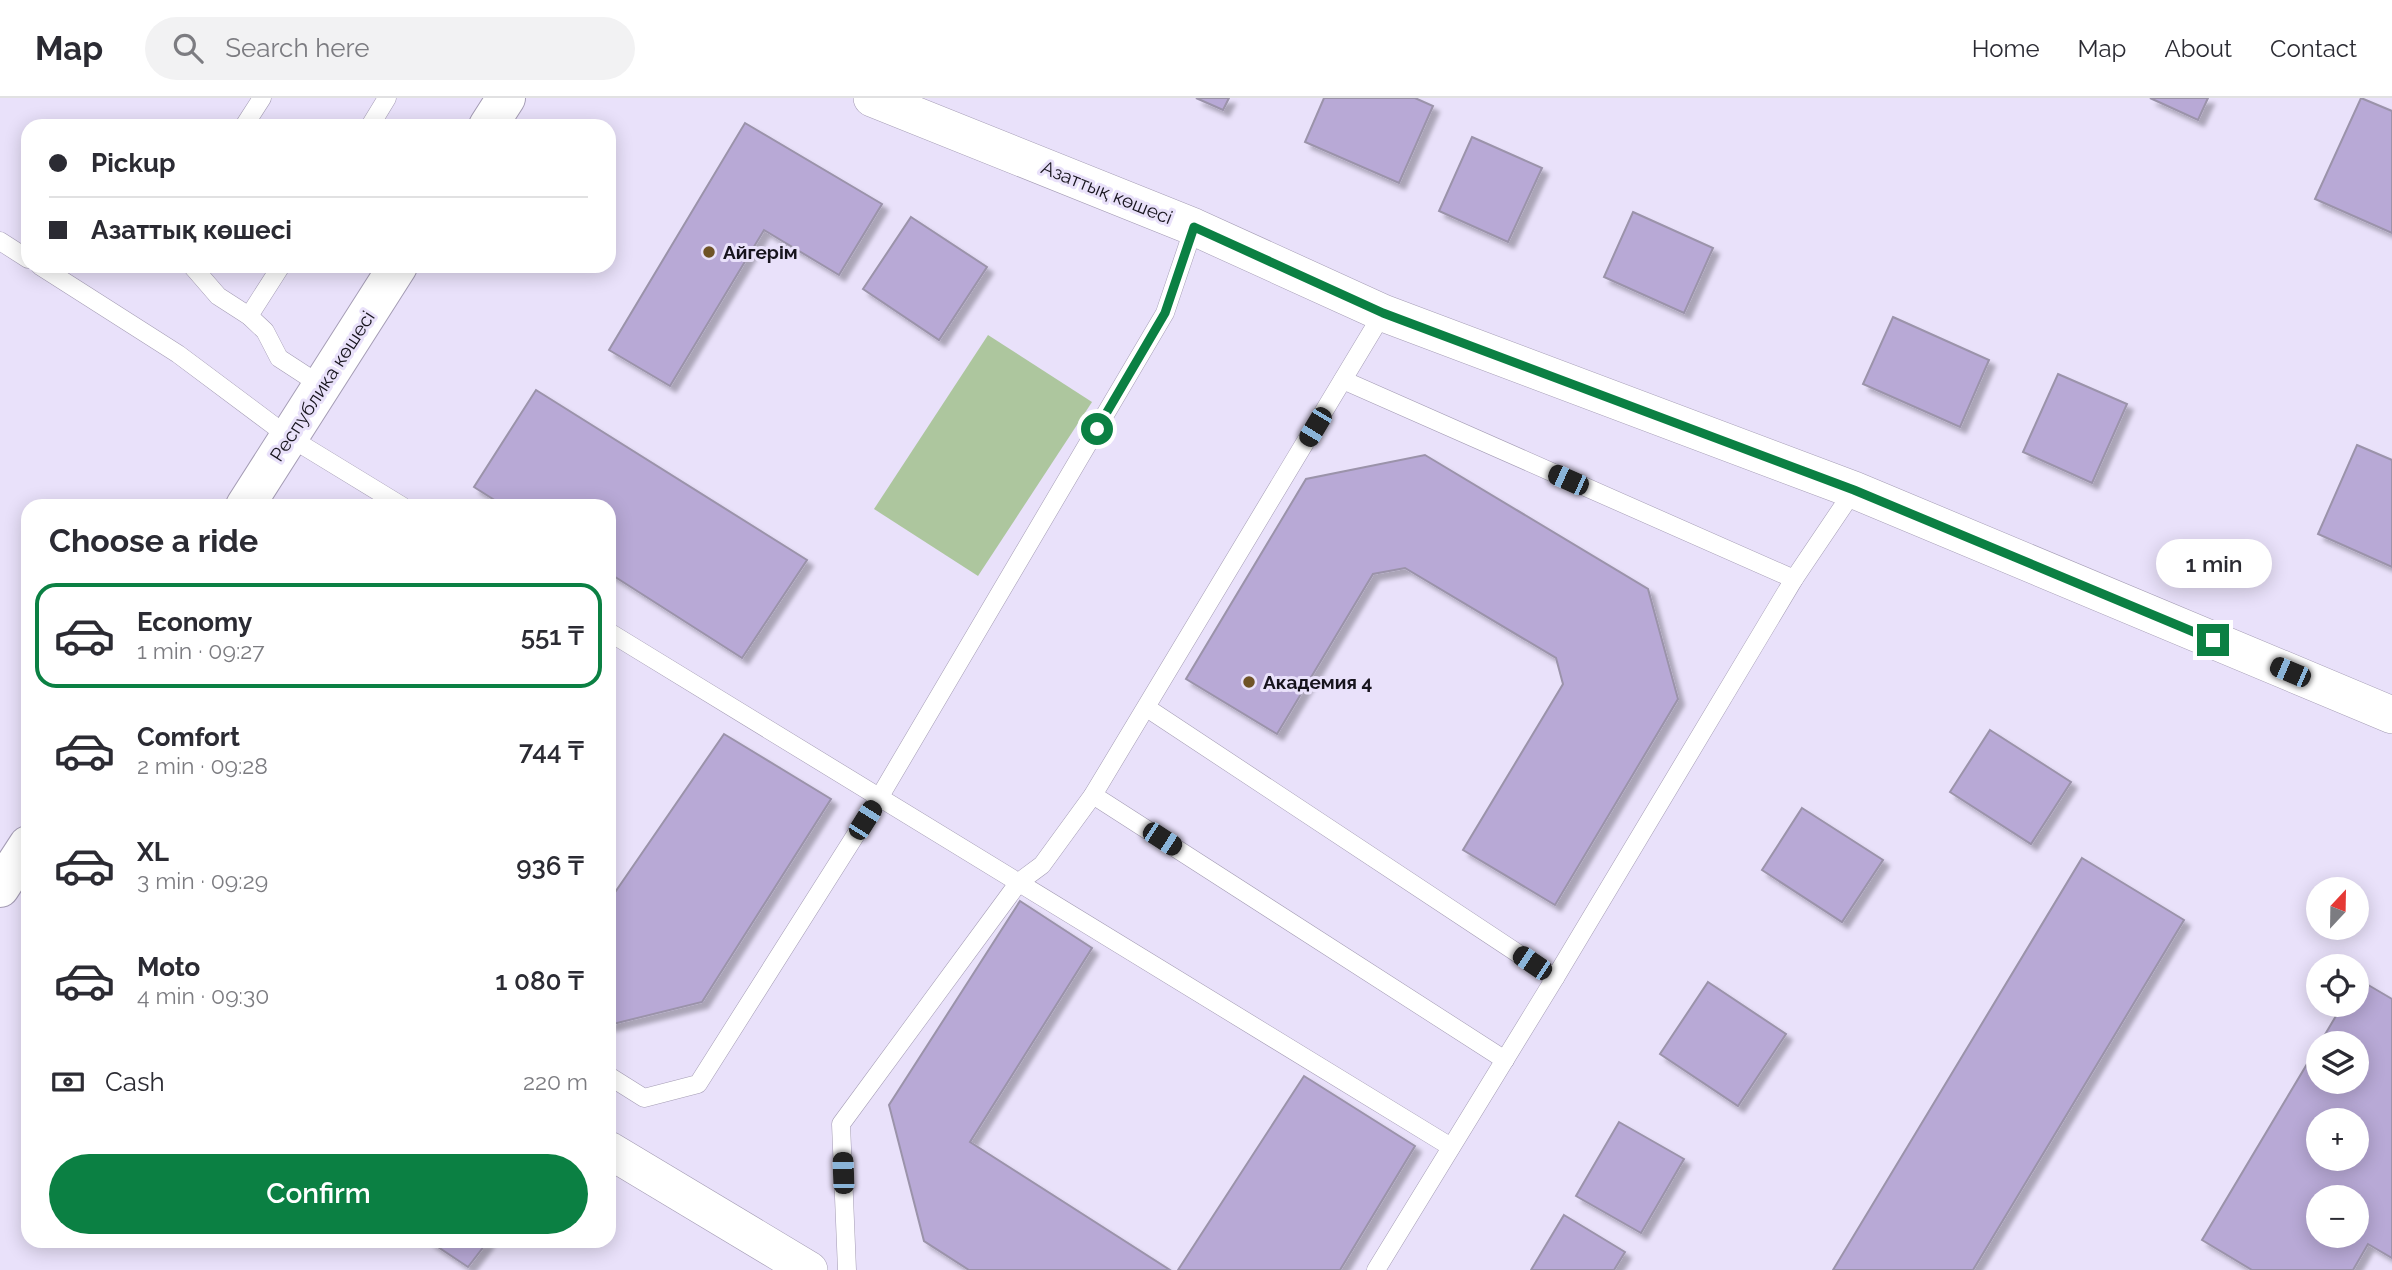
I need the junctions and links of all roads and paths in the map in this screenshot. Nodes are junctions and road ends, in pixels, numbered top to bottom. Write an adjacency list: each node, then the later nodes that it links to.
1 (262, 98): 5 (lane)
2 (387, 98): 6 (lane)
3 (506, 98): 7 (main road)
4 (872, 98): 8 (street, Азаттық көшесі)
5 (248, 119)
6 (374, 119)
7 (492, 119)
8 (1194, 227): 15 (street, Азаттық көшесі); 28 (lane)
9 (0, 241): 10 (lane)
10 (21, 254)
11 (51, 273): 19 (lane)
12 (198, 273): 16 (lane)
13 (277, 273): 16 (lane)
14 (394, 273): 18 (main road, Республика көшесі)
15 (1383, 313): 17 (lane); 20 (street, Азаттық көшесі)
16 (249, 316): 18 (lane)
17 (1343, 380): 23 (lane); 25 (lane)
18 (322, 386): 19 (main road, Республика көшесі)
19 (289, 437): 21 (main road, Республика көшесі); 22 (lane)
20 (1854, 490): 23 (lane); 26 (street, Азаттық көшесі)
21 (249, 499)
22 (391, 499)
23 (1794, 579): 32 (lane)
24 (616, 636): 28 (lane)
25 (1147, 708): 27 (lane); 32 (lane)
26 (2392, 715)
27 (1093, 795): 30 (lane); 33 (lane)
28 (879, 798): 30 (lane); 34 (lane)
29 (21, 856): 31 (main road)
30 (1019, 881): 35 (lane); 38 (lane)
31 (0, 888)
32 (1555, 978): 33 (lane)
33 (1505, 1060): 35 (lane)
34 (616, 1080)
35 (1451, 1147): 39 (lane)
36 (616, 1154): 37 (street)
37 (809, 1270)
38 (847, 1270)
39 (1376, 1270)

